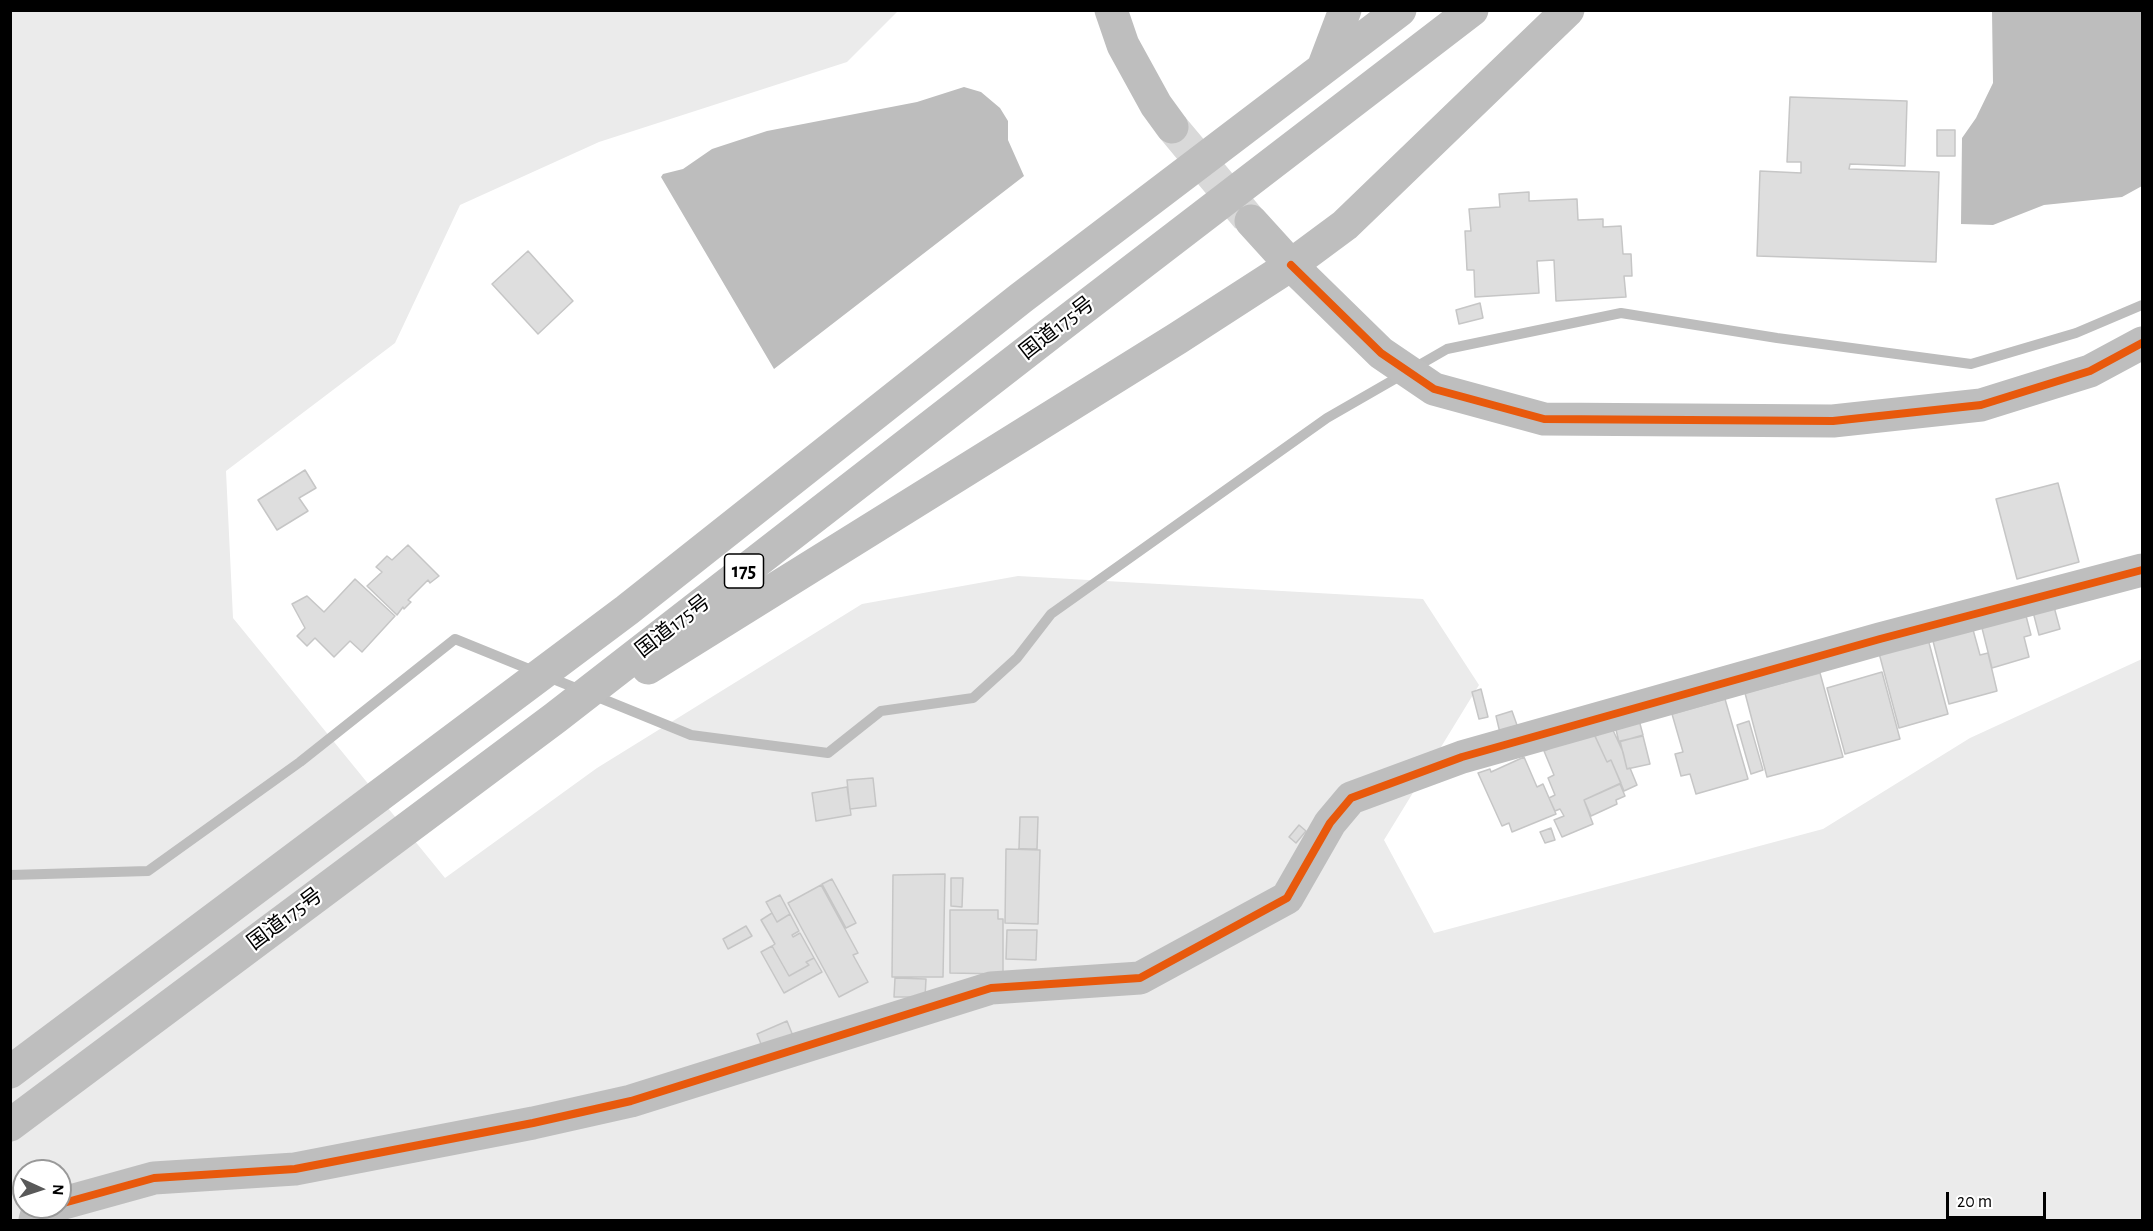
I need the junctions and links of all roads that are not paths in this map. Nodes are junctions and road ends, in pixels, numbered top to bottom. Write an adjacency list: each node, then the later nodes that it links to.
1 (1111, 10): 7 (main road)
2 (1345, 10): 6 (main road)
3 (1400, 10): 6 (main road, 国道175号 / 175)
4 (1472, 10): 12 (main road, 国道175号 / 175)
5 (1568, 10): 9 (main road)
6 (1323, 68): 13 (main road, 国道175号 / 175)
7 (1172, 127)
8 (1251, 221): 9 (main road)
9 (1291, 265): 10 (main road); 12 (main road)
10 (2142, 344)
11 (2142, 570): 15 (main road)
12 (555, 718): 14 (main road, 国道175号 / 175)
13 (10, 1072)
14 (10, 1125)
15 (72, 1201)

